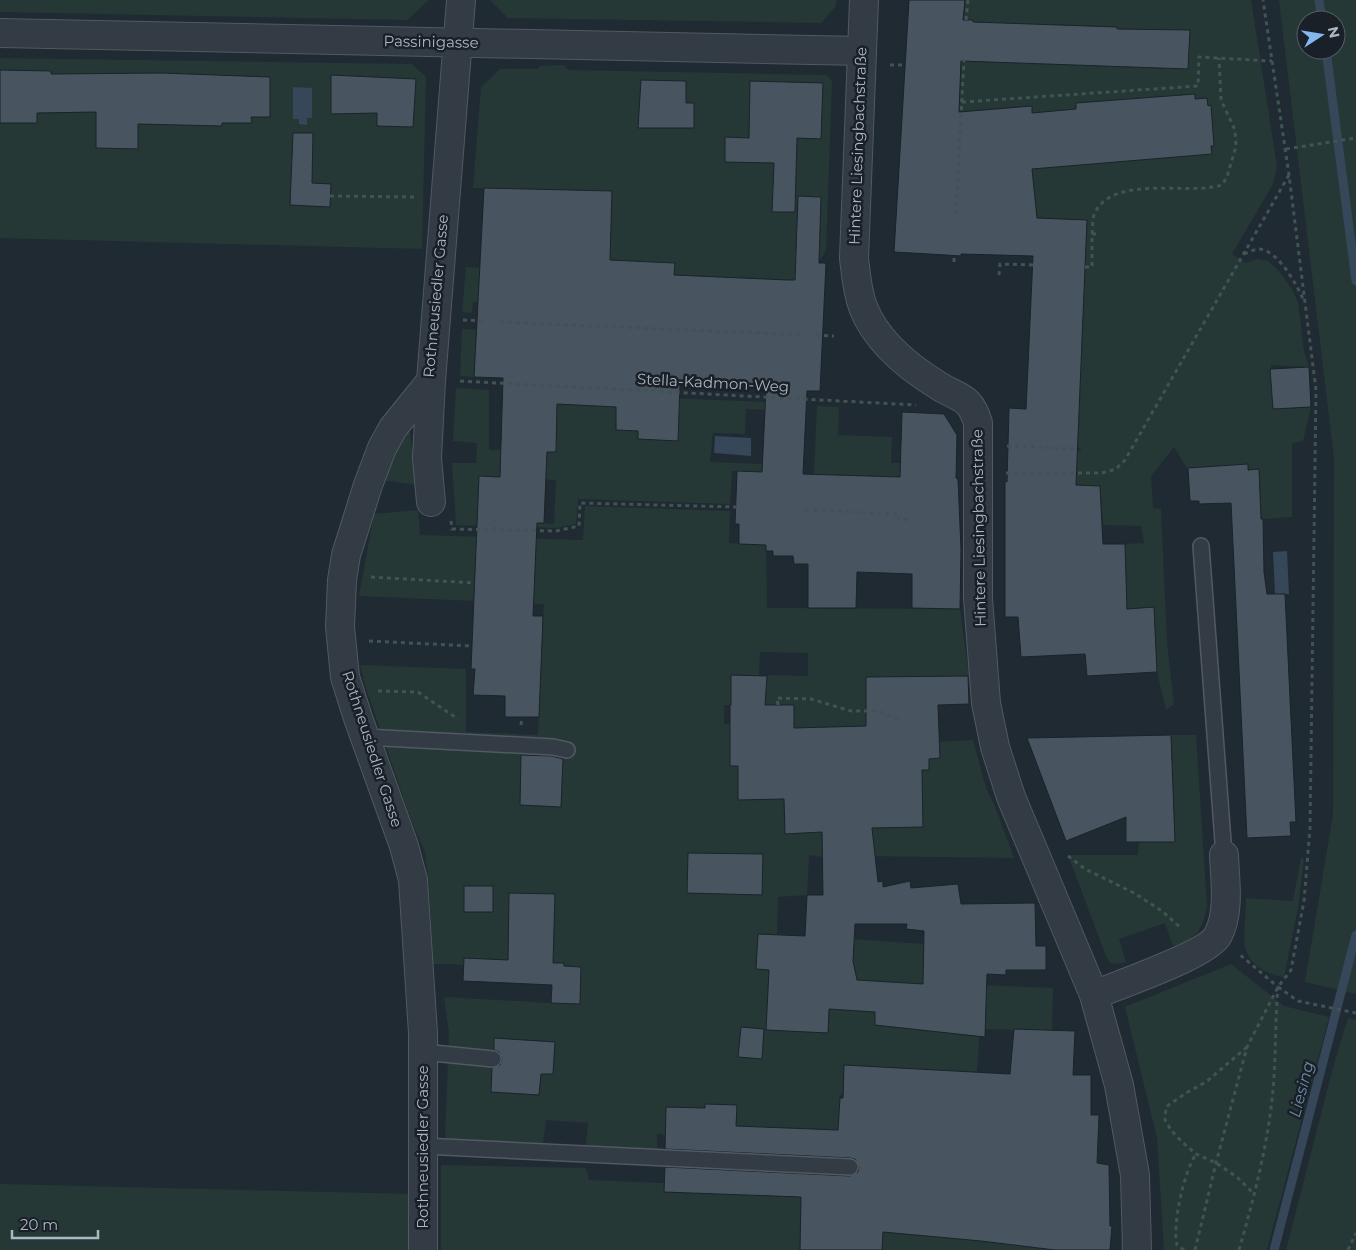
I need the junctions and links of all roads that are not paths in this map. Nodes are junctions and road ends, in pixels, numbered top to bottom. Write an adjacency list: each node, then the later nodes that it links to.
1 (461, 0): 4 (street, Rothneusiedler Gasse)
2 (864, 0): 5 (street, Hintere Liesingbachstraße)
3 (0, 33): 4 (street, Passinigasse)
4 (458, 42): 5 (street, Passinigasse); 6 (street, Rothneusiedler Gasse)
5 (862, 51): 12 (street, Hintere Liesingbachstraße)
6 (442, 381): 7 (street); 9 (street, Rothneusiedler Gasse)
7 (431, 502)
8 (1201, 546): 11 (lane)
9 (365, 737): 10 (lane); 13 (street, Rothneusiedler Gasse)
10 (567, 750)
11 (1224, 855): 12 (street)
12 (1094, 995): 18 (street, Hintere Liesingbachstraße)
13 (423, 1052): 14 (lane); 15 (street, Rothneusiedler Gasse)
14 (493, 1059)
15 (423, 1146): 16 (lane); 17 (street, Rothneusiedler Gasse)
16 (850, 1167)
17 (423, 1250)
18 (1136, 1250)

